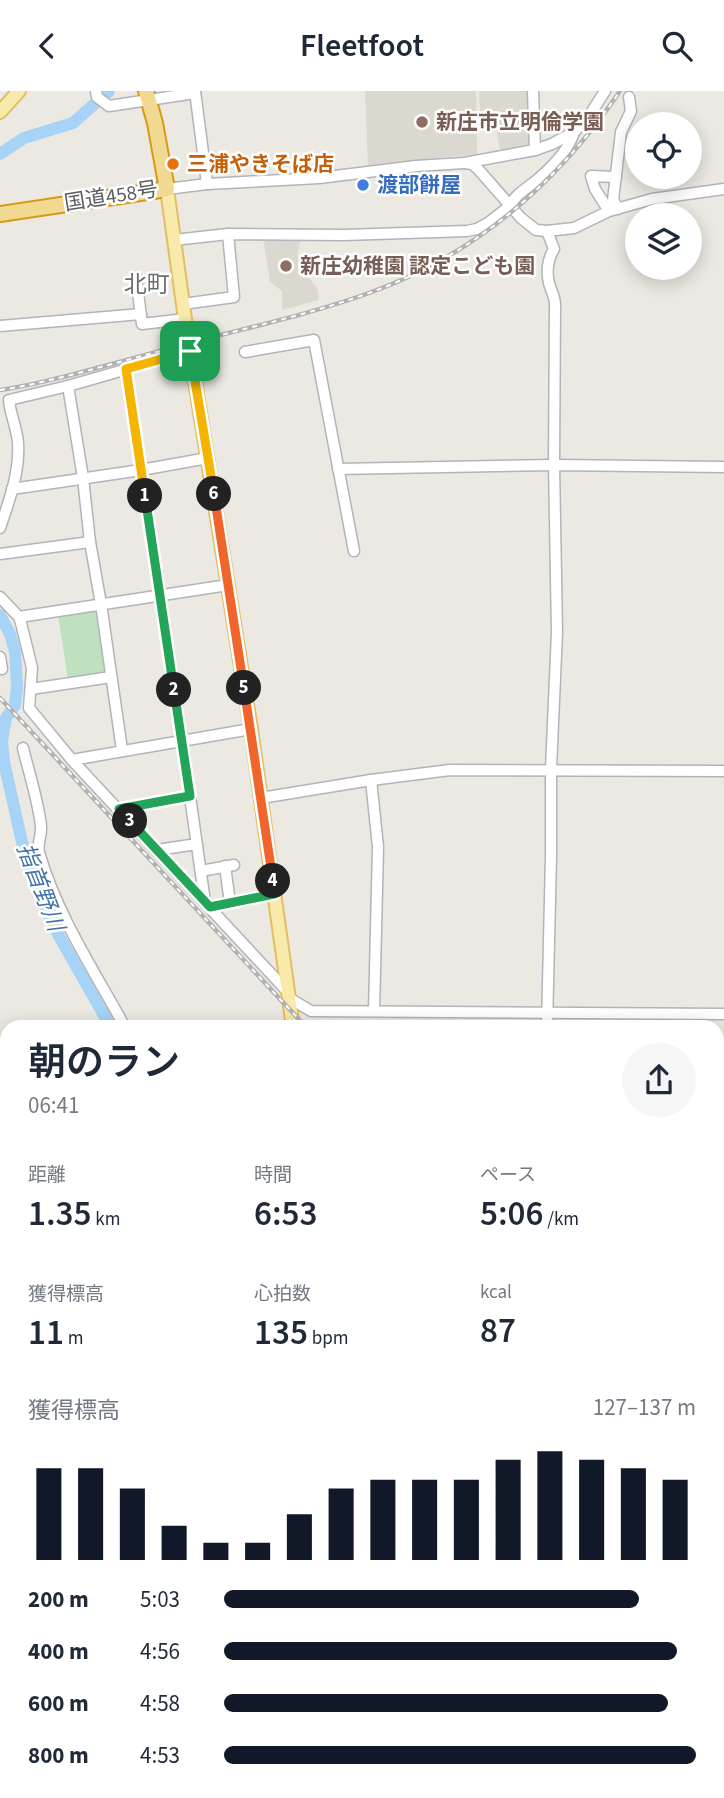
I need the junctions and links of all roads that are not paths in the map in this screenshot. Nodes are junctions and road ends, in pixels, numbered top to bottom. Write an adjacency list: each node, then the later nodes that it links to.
1 (19, 91): 8 (main road)
2 (96, 91): 6 (street)
3 (533, 91): 10 (street)
4 (606, 91): 9 (street)
5 (195, 92): 6 (street); 13 (street)
6 (148, 96): 14 (highway, 国道458号)
7 (629, 97): 12 (street)
8 (0, 112)
9 (574, 132): 10 (street); 16 (street)
10 (535, 150): 11 (street)
11 (464, 163): 13 (street); 16 (street)
12 (616, 177): 17 (street); 17 (street)
13 (207, 184): 14 (street)
14 (167, 189): 18 (highway, 国道458号); 21 (main road)
15 (724, 189): 17 (street)
16 (510, 206): 19 (street); 20 (street)
17 (614, 210): 19 (street)
18 (0, 214)
19 (547, 231): 32 (street)
20 (228, 234): 21 (street); 23 (street)
21 (174, 240): 23 (main road)
22 (136, 277): 24 (street)
23 (183, 304): 25 (main road)
24 (141, 314): 25 (street); 26 (street)
25 (185, 319): 27 (main road)
26 (0, 326)
27 (190, 351): 29 (street); 31 (main road)
28 (245, 352): 34 (street)
29 (126, 369): 30 (street); 35 (street)
30 (68, 386): 36 (street); 37 (street)
31 (208, 458): 35 (street); 42 (main road)
32 (554, 465): 33 (street); 34 (street); 56 (street)
33 (724, 467)
34 (338, 469): 40 (street)
35 (141, 470): 36 (street); 43 (street)
36 (83, 478): 37 (street); 39 (street)
37 (12, 489): 38 (street)
38 (0, 528)
39 (90, 542): 41 (street); 45 (street)
40 (354, 551)
41 (0, 554)
42 (228, 585): 43 (street); 51 (main road)
43 (159, 596): 45 (street); 52 (street)
44 (0, 597): 46 (street)
45 (101, 604): 46 (street); 49 (street)
46 (19, 617): 50 (street)
47 (0, 657): 48 (street)
48 (2, 669)
49 (111, 677): 50 (street); 54 (street)
50 (32, 689): 55 (street)
51 (251, 729): 52 (street); 60 (main road)
52 (182, 740): 54 (street); 59 (street)
53 (23, 748): 72 (street)
54 (122, 750): 55 (street)
55 (72, 760): 61 (street)
56 (551, 769): 57 (street); 58 (street); 70 (street)
57 (724, 771)
58 (371, 780): 60 (street); 69 (street)
59 (190, 796): 61 (street); 62 (street)
60 (261, 798): 65 (main road)
61 (119, 809): 63 (street)
62 (197, 844): 63 (street); 64 (street)
63 (157, 851): 67 (street)
64 (201, 871): 66 (street); 67 (street)
65 (274, 894): 66 (street); 68 (main road)
66 (230, 903): 67 (street)
67 (207, 904): 68 (street)
68 (288, 995): 69 (street); 73 (main road)
69 (374, 1011): 70 (street)
70 (548, 1014): 71 (street); 74 (street)
71 (724, 1014)
72 (120, 1020)
73 (292, 1020)
74 (548, 1020)

